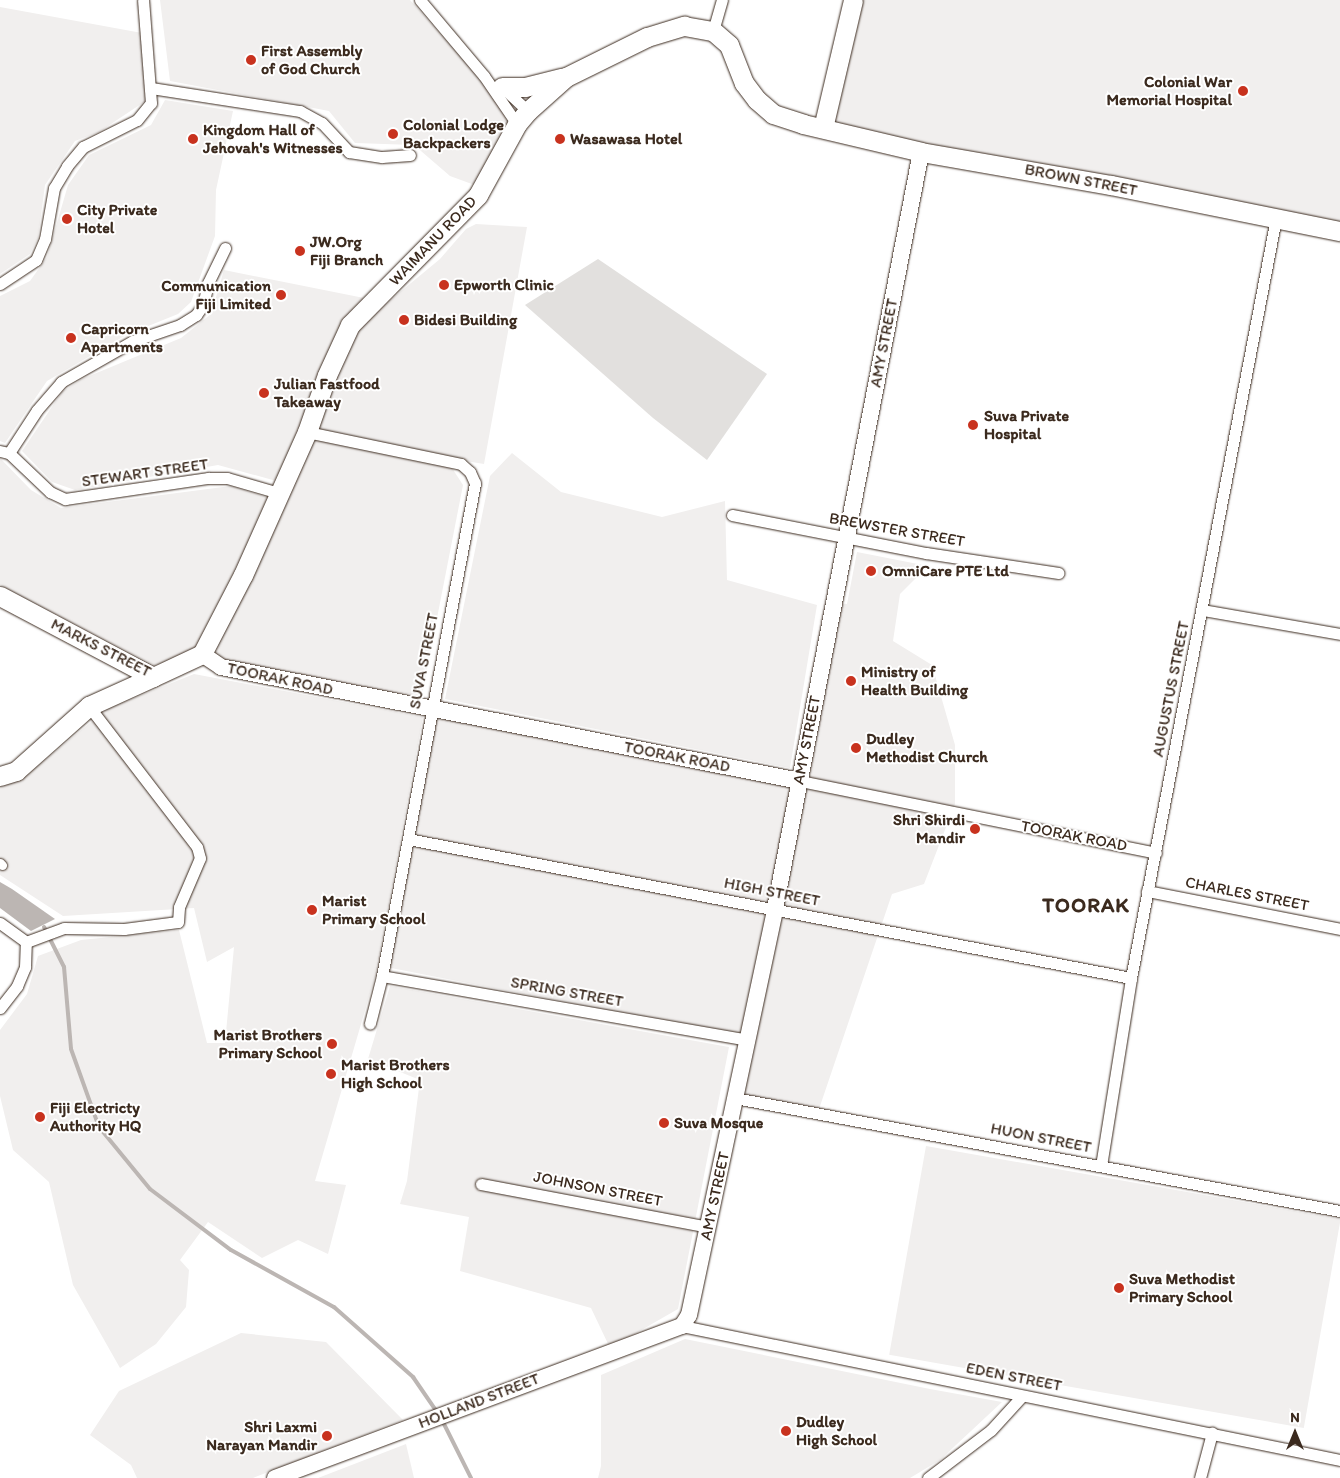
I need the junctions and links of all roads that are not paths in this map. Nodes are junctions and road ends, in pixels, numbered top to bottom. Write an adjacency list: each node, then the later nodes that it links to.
1 (143, 0): 9 (street)
2 (420, 0): 6 (street)
3 (722, 0): 5 (street)
4 (852, 0): 11 (main road)
5 (713, 31): 7 (main road, WAIMANU ROAD); 11 (main road)
6 (484, 76): 8 (street); 10 (street)
7 (566, 77): 8 (main road); 10 (main road, WAIMANU ROAD)
8 (502, 87): 10 (street)
9 (151, 88): 13 (street); 17 (street)
10 (522, 117): 18 (main road, WAIMANU ROAD)
11 (822, 128): 12 (main road, BROWN STREET)
12 (921, 152): 14 (main road, BROWN STREET); 22 (main road, AMY STREET)
13 (410, 156)
14 (1276, 218): 15 (main road, BROWN STREET); 25 (street, AUGUSTUS STREET)
15 (1340, 230)
16 (225, 248): 19 (street)
17 (0, 284)
18 (308, 432): 20 (main road, WAIMANU ROAD); 30 (street, SUVA STREET)
19 (4, 452): 20 (street, STEWART STREET)
20 (279, 493): 27 (main road, WAIMANU ROAD)
21 (732, 515): 22 (street, BREWSTER STREET)
22 (845, 538): 23 (street, BREWSTER STREET); 32 (main road, AMY STREET)
23 (1058, 573)
24 (0, 596): 28 (main road, MARKS STREET)
25 (1203, 610): 26 (street); 34 (street, AUGUSTUS STREET)
26 (1340, 634)
27 (202, 654): 28 (main road, MARKS STREET); 30 (main road, TOORAK ROAD)
28 (153, 677): 29 (main road)
29 (89, 706): 31 (main road); 39 (street)
30 (431, 709): 32 (main road, TOORAK ROAD); 33 (street, SUVA STREET)
31 (0, 776)
32 (800, 781): 34 (street, TOORAK ROAD); 36 (main road, AMY STREET)
33 (408, 839): 36 (street, HIGH STREET); 40 (street, SUVA STREET)
34 (1156, 853): 35 (street, AUGUSTUS STREET)
35 (1147, 891): 38 (street, CHARLES STREET); 41 (street, AUGUSTUS STREET)
36 (775, 909): 41 (street, HIGH STREET); 44 (main road, AMY STREET)
37 (0, 923): 39 (street)
38 (1340, 930)
39 (26, 942): 42 (street)
40 (382, 976): 43 (street, SUVA STREET); 44 (street, SPRING STREET)
41 (1131, 978): 46 (street, AUGUSTUS STREET)
42 (0, 1008)
43 (370, 1023)
44 (747, 1040): 45 (main road, AMY STREET)
45 (735, 1098): 46 (street, HUON STREET); 49 (main road, AMY STREET)
46 (1101, 1166): 48 (street, HUON STREET)
47 (481, 1184): 49 (street, JOHNSON STREET)
48 (1340, 1211)
49 (708, 1227): 50 (main road, AMY STREET)
50 (682, 1326): 51 (street, EDEN STREET); 54 (main road, HOLLAND STREET)
51 (1022, 1396): 52 (street, EDEN STREET); 55 (street)
52 (1212, 1433): 53 (street, EDEN STREET); 56 (street)
53 (1340, 1460)
54 (276, 1478)
55 (928, 1478)
56 (1200, 1478)

